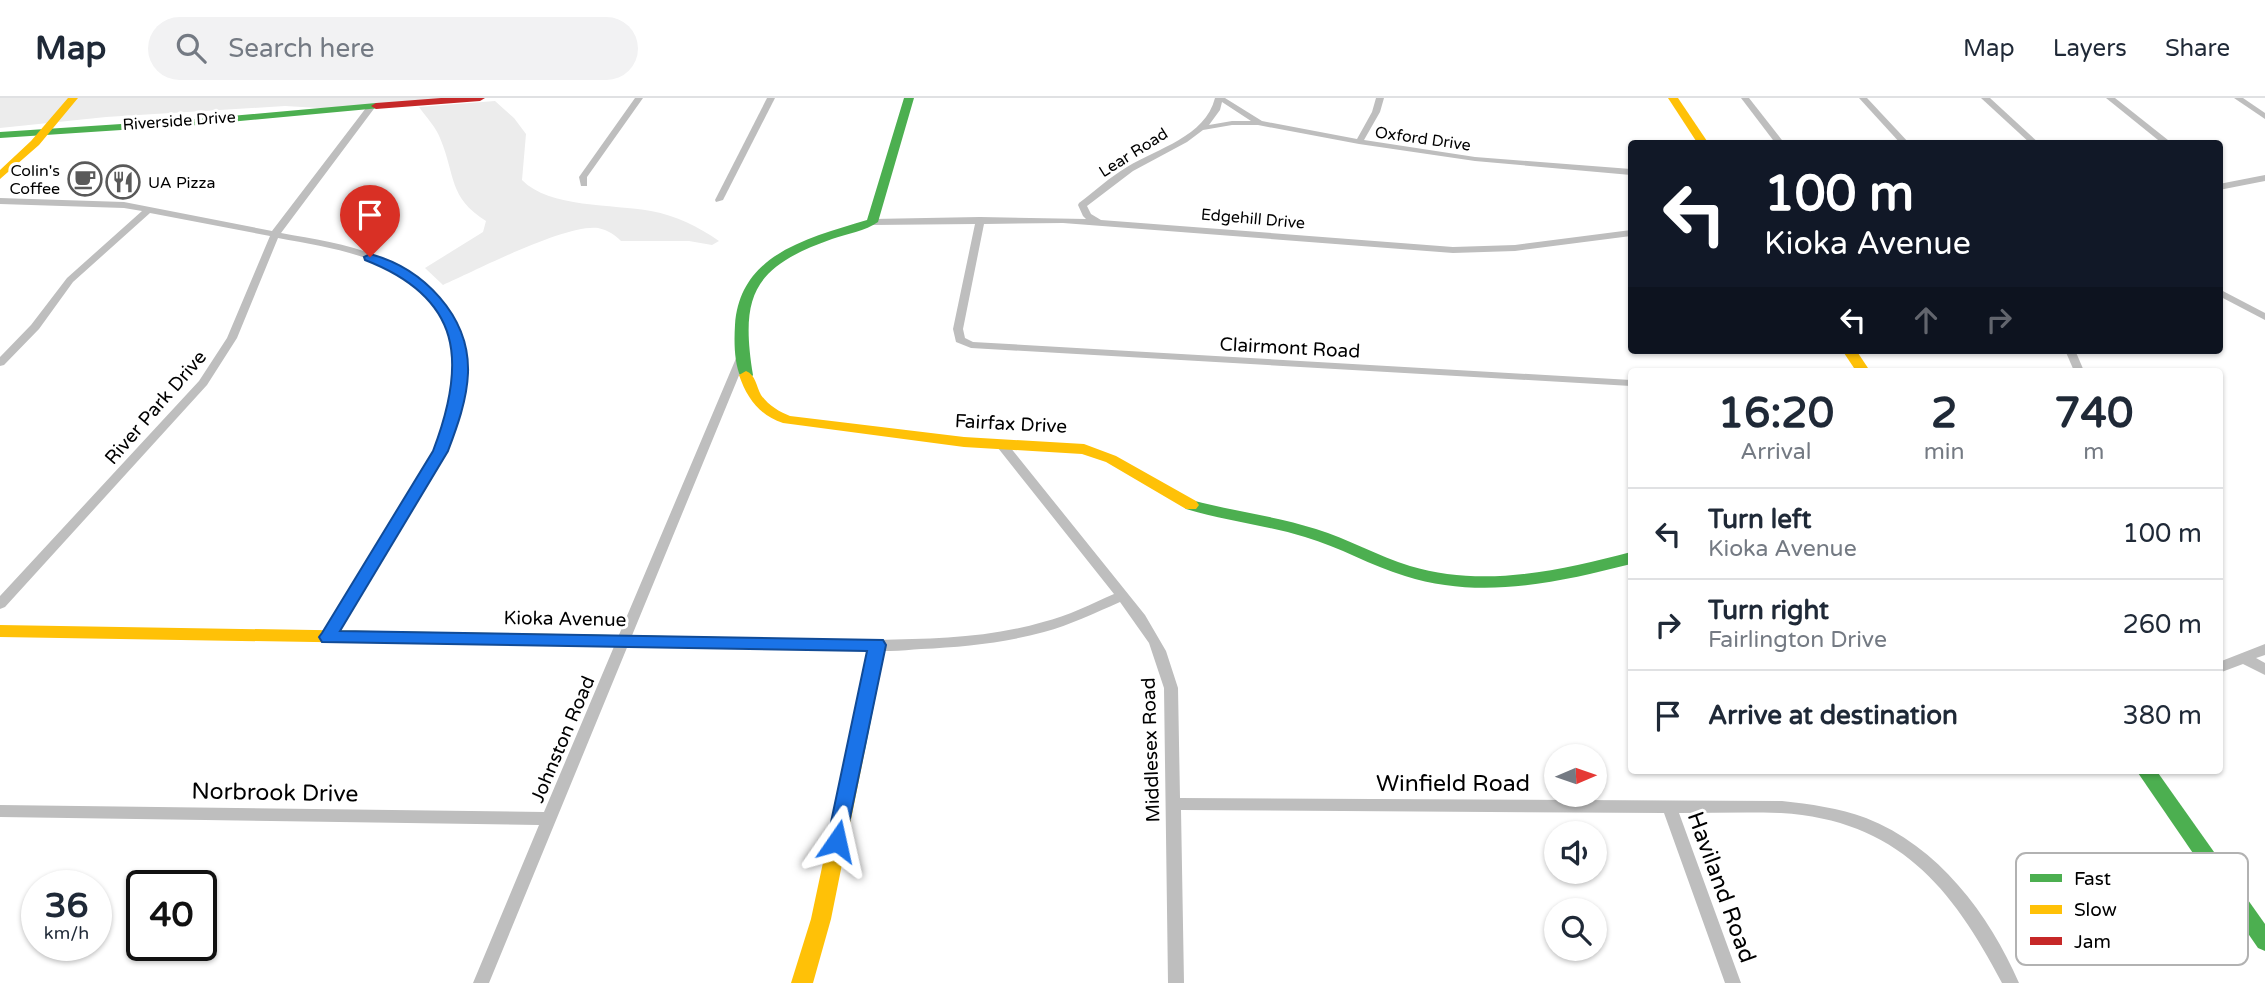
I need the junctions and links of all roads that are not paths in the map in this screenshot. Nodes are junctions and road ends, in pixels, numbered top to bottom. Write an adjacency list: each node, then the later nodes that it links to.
1 (73, 98): 18 (street)
2 (480, 98): 14 (street, Riverside Drive)
3 (639, 98): 29 (street)
4 (771, 98): 31 (street)
5 (909, 98): 37 (street)
6 (1220, 98): 16 (street, Oxford Drive); 17 (street, Lear Road)
7 (1380, 98): 25 (street)
8 (1673, 98): 20 (street)
9 (1745, 98): 21 (street)
10 (1863, 98): 22 (street)
11 (1985, 98): 23 (street)
12 (2110, 98): 24 (street)
13 (2238, 98): 15 (street)
14 (372, 106): 18 (street, Riverside Drive); 40 (street, River Park Drive)
15 (2265, 117)
16 (1260, 123): 17 (street, Lear Road); 25 (street, Oxford Drive)
17 (1202, 128): 33 (street, Lear Road)
18 (46, 131): 19 (street, Riverside Drive); 27 (street)
19 (0, 135)
20 (1701, 140)
21 (1778, 140)
22 (1902, 140)
23 (2032, 140)
24 (2164, 140)
25 (1359, 142): 26 (street, Oxford Drive)
26 (1628, 172)
27 (0, 176)
28 (2265, 178): 30 (street)
29 (584, 184)
30 (2223, 185)
31 (719, 200)
32 (0, 201): 34 (street)
33 (1082, 205): 35 (street, Lear Road); 38 (street)
34 (148, 210): 40 (street); 45 (street)
35 (1033, 219): 36 (street, Edgehill Drive); 38 (street, Edgehill Drive)
36 (980, 220): 37 (street, Edgehill Drive); 43 (street)
37 (872, 222): 44 (street, Fairfax Drive)
38 (1101, 222): 39 (street, Edgehill Drive)
39 (1628, 233)
40 (275, 234): 50 (street, River Park Drive); 52 (street)
41 (2223, 294): 42 (street)
42 (2265, 317)
43 (958, 329): 46 (street, Clairmont Road)
44 (743, 354): 47 (street, Fairfax Drive); 53 (street, Johnston Road)
45 (0, 363)
46 (1628, 383)
47 (1002, 445): 48 (street, Fairfax Drive); 49 (street, Middlesex Road)
48 (1628, 559)
49 (1121, 596): 54 (street, Kioka Avenue); 60 (street, Middlesex Road)
50 (0, 604)
51 (0, 631): 52 (street, Kioka Avenue)
52 (328, 637): 53 (street, Kioka Avenue)
53 (624, 640): 54 (street, Kioka Avenue); 63 (street, Johnston Road)
54 (877, 645): 69 (street)
55 (2265, 649): 56 (street)
56 (2245, 657): 57 (street); 58 (street)
57 (2223, 666)
58 (2265, 670)
59 (2148, 774): 65 (street)
60 (1172, 804): 61 (street, Winfield Road); 70 (street, Middlesex Road)
61 (1669, 807): 64 (street, Winfield Road); 71 (street, Haviland Road)
62 (0, 811): 63 (street, Norbrook Drive)
63 (549, 819): 68 (street, Johnston Road)
64 (1896, 841): 72 (street)
65 (2203, 853)
66 (2248, 917): 67 (street)
67 (2265, 941)
68 (481, 983)
69 (802, 983)
70 (1176, 983)
71 (1733, 983)
72 (2011, 983)

